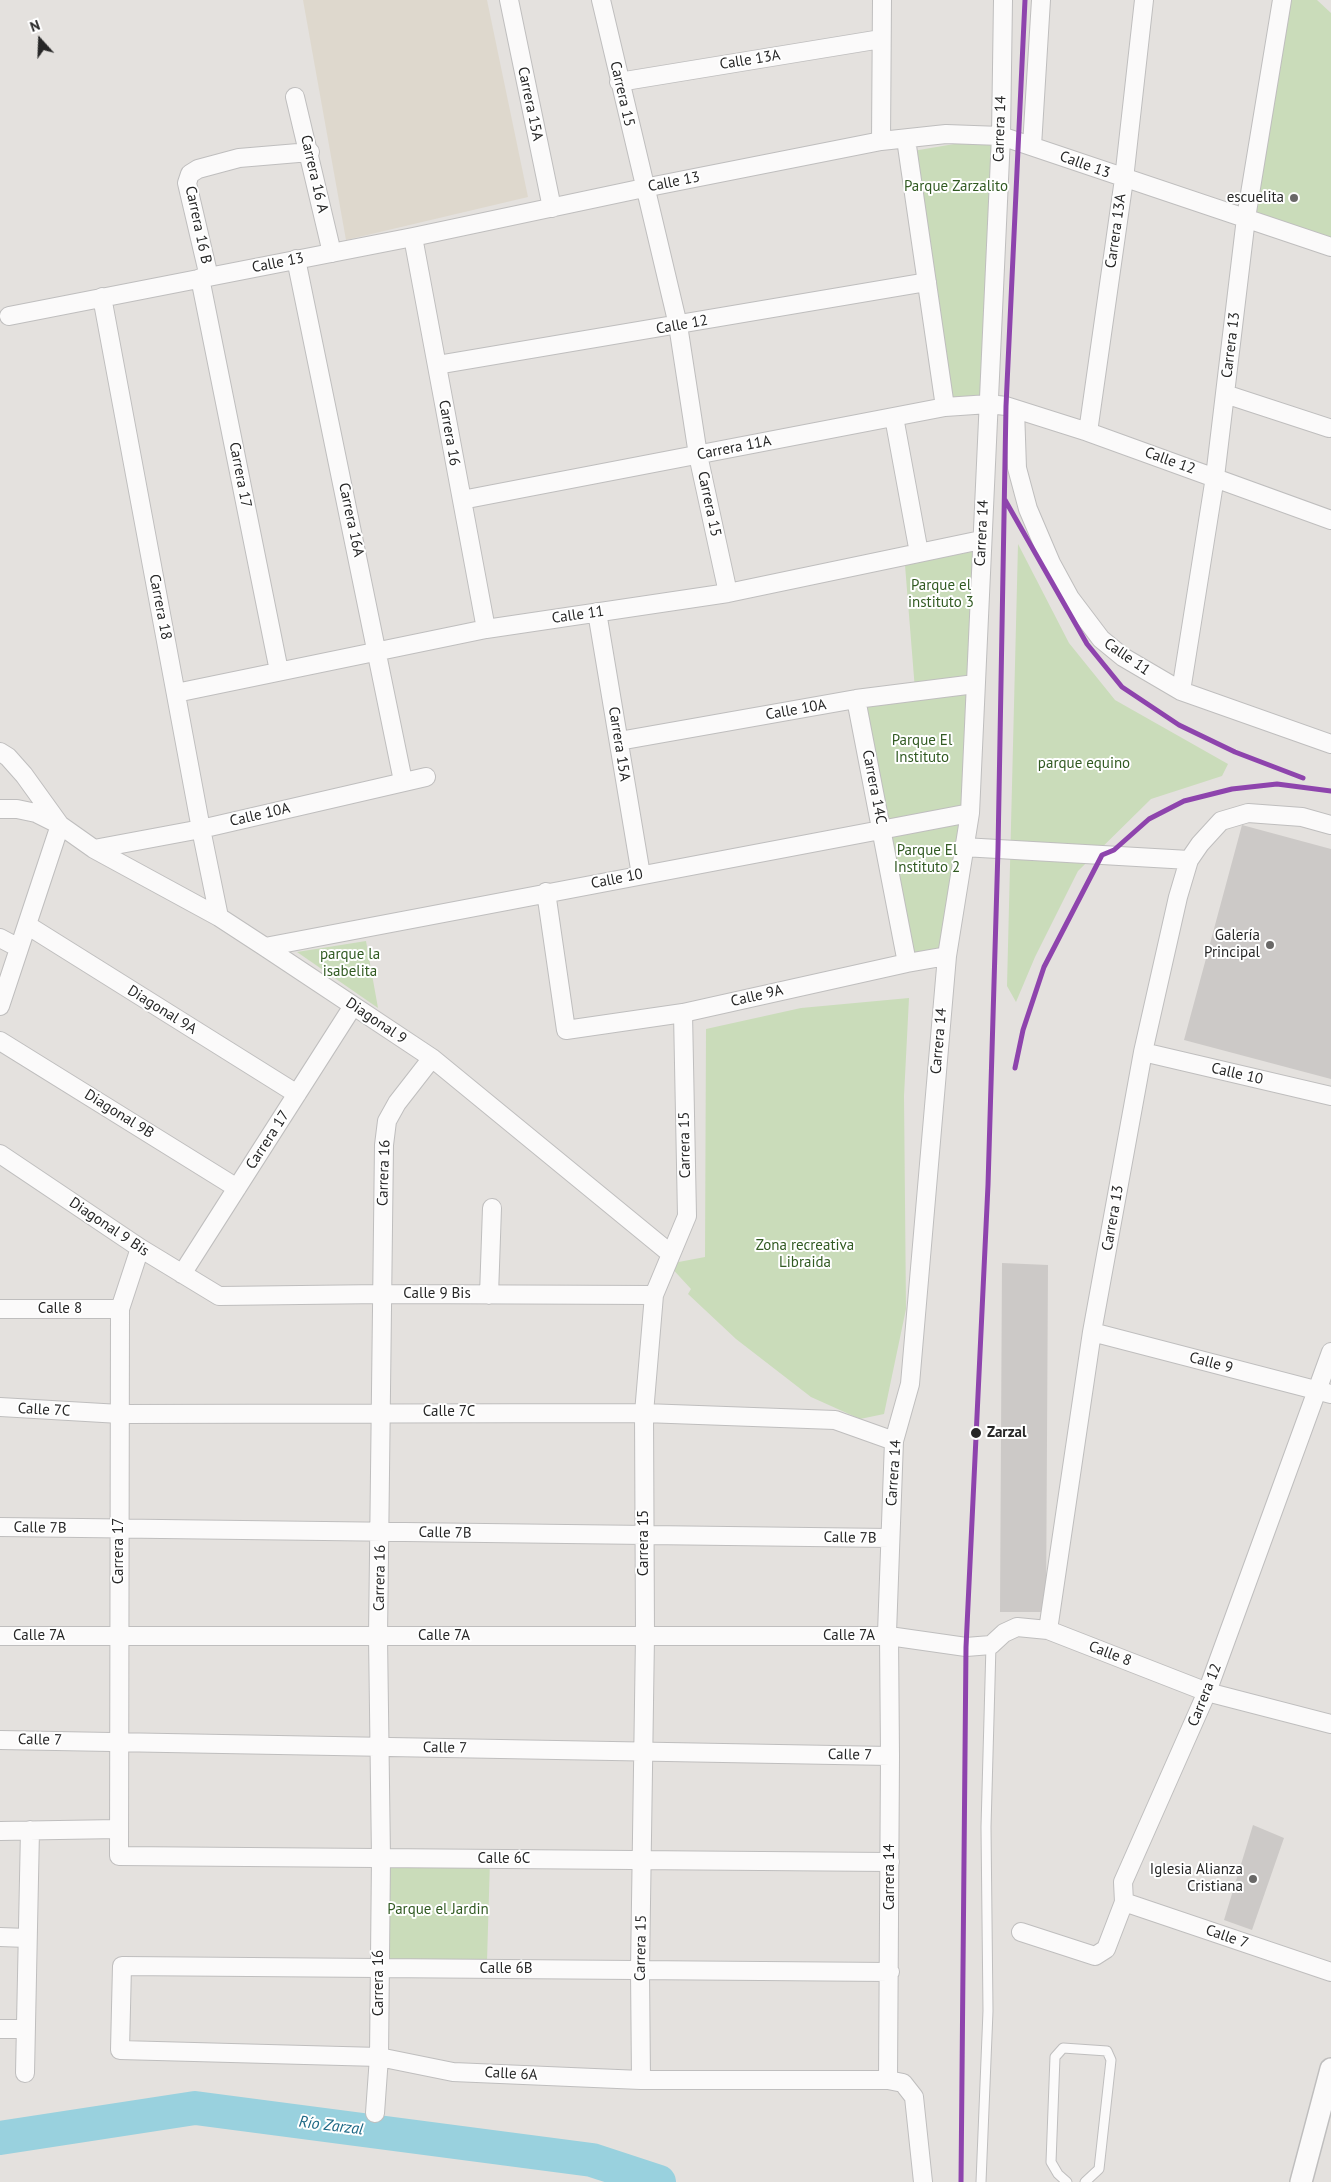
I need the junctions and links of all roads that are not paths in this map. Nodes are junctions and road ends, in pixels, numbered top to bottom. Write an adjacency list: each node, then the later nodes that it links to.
1 (509, 0): 18 (street, Carrera 15A)
2 (600, 0): 9 (street, Carrera 15)
3 (882, 0): 8 (street)
4 (1003, 0): 11 (street, Carrera 14)
5 (1041, 0): 14 (street)
6 (1144, 0): 16 (street, Carrera 13A)
7 (1282, 0): 19 (street, Carrera 13)
8 (881, 39): 9 (street, Calle 13A); 13 (street)
9 (619, 82): 17 (street, Carrera 15)
10 (295, 97): 15 (street, Carrera 16 A)
11 (1000, 136): 12 (street, Calle 13); 14 (street, Calle 13); 31 (street, Carrera 14)
12 (906, 138): 13 (street, Calle 13); 25 (street)
13 (881, 142): 17 (street, Calle 13)
14 (1032, 146): 16 (street, Calle 13)
15 (310, 152): 22 (street, Carrera 16 A); 24 (street, Carrera 16 B)
16 (1124, 179): 19 (street, Calle 13); 36 (street, Carrera 13A)
17 (644, 188): 18 (street, Calle 13); 28 (street, Carrera 15)
18 (552, 208): 20 (street, Calle 13)
19 (1246, 218): 21 (street, Calle 13); 30 (street, Carrera 13)
20 (413, 237): 22 (street, Calle 13); 29 (street, Carrera 16)
21 (1331, 247)
22 (332, 252): 23 (street, Calle 13)
23 (296, 259): 24 (street, Calle 13); 46 (street, Carrera 16A)
24 (204, 278): 26 (street, Calle 13); 47 (street, Carrera 17)
25 (927, 282): 28 (street, Calle 12); 32 (street)
26 (102, 297): 27 (street, Calle 13); 50 (street, Carrera 18)
27 (8, 316)
28 (678, 325): 29 (street, Calle 12); 37 (street, Carrera 15)
29 (437, 366): 39 (street, Carrera 16)
30 (1225, 394): 35 (street); 38 (street, Carrera 13)
31 (988, 404): 32 (street, Carrera 11A); 33 (street, Carrera 11A); 41 (street, Carrera 14)
32 (945, 408): 34 (street, Carrera 11A)
33 (1011, 408): 36 (street, Calle 12); 49 (street, Calle 11)
34 (894, 417): 37 (street, Carrera 11A); 42 (street)
35 (1329, 428)
36 (1088, 432): 38 (street, Calle 12)
37 (698, 455): 39 (street, Carrera 11A); 43 (street, Carrera 15)
38 (1215, 477): 40 (street, Calle 12); 49 (street, Carrera 13)
39 (462, 500): 45 (street, Carrera 16)
40 (1331, 520)
41 (981, 540): 42 (street, Calle 11); 48 (street, Carrera 14)
42 (919, 553): 43 (street, Calle 11)
43 (728, 593): 44 (street, Calle 11)
44 (597, 612): 45 (street, Calle 11); 52 (street, Carrera 15A)
45 (486, 629): 46 (street, Calle 11)
46 (378, 651): 47 (street, Calle 11); 56 (street, Carrera 16A)
47 (280, 671): 50 (street, Calle 11)
48 (975, 684): 51 (street, Calle 10A); 58 (street, Carrera 14)
49 (1181, 691): 53 (street, Calle 11)
50 (176, 693): 61 (street, Carrera 18)
51 (856, 700): 52 (street, Calle 10A); 62 (street, Carrera 14C)
52 (619, 741): 66 (street, Carrera 15A)
53 (1331, 744)
54 (0, 752): 59 (street)
55 (426, 777): 56 (street, Calle 10A)
56 (403, 781): 61 (street, Calle 10A)
57 (0, 809): 59 (street, Diagonal 9)
58 (970, 813): 62 (street, Calle 10); 63 (street, Carrera 14)
59 (60, 825): 64 (street, Diagonal 9); 69 (street)
60 (1331, 825): 65 (street, Carrera 13)
61 (201, 829): 64 (street, Calle 10A); 68 (street, Carrera 18)
62 (882, 829): 66 (street, Calle 10); 74 (street, Carrera 14C)
63 (963, 847): 65 (street); 73 (street, Carrera 14)
64 (94, 849): 68 (street, Diagonal 9)
65 (1189, 860): 79 (street, Carrera 13)
66 (641, 875): 67 (street, Calle 10)
67 (546, 892): 71 (street, Calle 10); 77 (street, Calle 9A)
68 (219, 917): 71 (street, Diagonal 9)
69 (27, 925): 72 (street); 81 (street, Diagonal 9A)
70 (0, 938): 72 (street)
71 (265, 947): 76 (street, Diagonal 9)
72 (19, 948): 75 (street)
73 (946, 956): 74 (street, Calle 9A); 102 (street, Carrera 14)
74 (907, 962): 77 (street, Calle 9A)
75 (0, 1006)
76 (354, 1006): 80 (street, Diagonal 9); 81 (street, Carrera 17)
77 (683, 1013): 87 (street, Carrera 15)
78 (0, 1041): 84 (street, Diagonal 9B)
79 (1143, 1052): 82 (street, Calle 10); 95 (street, Carrera 13)
80 (432, 1058): 87 (street, Diagonal 9); 89 (street, Carrera 16)
81 (297, 1094): 84 (street, Carrera 17)
82 (1331, 1096)
83 (0, 1154): 86 (street, Diagonal 9 Bis)
84 (237, 1188): 88 (street, Carrera 17)
85 (492, 1208): 90 (street)
86 (140, 1248): 88 (street, Diagonal 9 Bis); 94 (street, Carrera 17)
87 (671, 1254): 91 (street, Carrera 15)
88 (182, 1274): 92 (street, Diagonal 9 Bis)
89 (382, 1294): 90 (street, Calle 9 Bis); 92 (street, Calle 9 Bis); 99 (street, Carrera 16)
90 (489, 1295): 91 (street, Calle 9 Bis)
91 (654, 1295): 100 (street, Carrera 15)
92 (219, 1296)
93 (0, 1309): 94 (street, Calle 8)
94 (120, 1309): 101 (street, Carrera 17)
95 (1092, 1332): 97 (street, Calle 9); 108 (street, Carrera 13)
96 (1331, 1352): 97 (street, Carrera 12)
97 (1324, 1393): 115 (street, Carrera 12)
98 (0, 1407): 101 (street, Calle 7C)
99 (382, 1412): 100 (street, Calle 7C); 101 (street, Calle 7C); 105 (street, Carrera 16)
100 (644, 1413): 102 (street, Calle 7C); 106 (street, Carrera 15)
101 (120, 1414): 104 (street, Carrera 17)
102 (894, 1441): 107 (street, Carrera 14)
103 (0, 1527): 104 (street, Calle 7B)
104 (119, 1529): 105 (street, Calle 7B); 110 (street, Carrera 17)
105 (381, 1532): 106 (street, Calle 7B); 111 (street, Carrera 16)
106 (644, 1535): 107 (street, Calle 7B); 112 (street, Carrera 15)
107 (890, 1538): 113 (street, Carrera 14)
108 (1048, 1630): 114 (street, Calle 8); 115 (street, Calle 8)
109 (0, 1636): 110 (street, Calle 7A)
110 (119, 1636): 111 (street, Calle 7A); 118 (street, Carrera 17)
111 (378, 1636): 112 (street, Calle 7A); 119 (street, Carrera 16)
112 (645, 1636): 113 (street, Calle 7A); 120 (street, Carrera 15)
113 (889, 1636): 114 (street); 121 (street, Carrera 14)
114 (991, 1645): 147 (lane)
115 (1208, 1692): 116 (street, Calle 8); 129 (street, Carrera 12)
116 (1331, 1724)
117 (0, 1740): 118 (street, Calle 7)
118 (119, 1742): 119 (street, Calle 7); 122 (street, Carrera 17)
119 (379, 1747): 120 (street, Calle 7); 126 (street, Carrera 16)
120 (643, 1751): 121 (street, Calle 7); 127 (street, Carrera 15)
121 (890, 1756): 128 (street, Carrera 14)
122 (118, 1829): 123 (street); 125 (street, Carrera 17)
123 (30, 1830): 124 (street); 132 (street)
124 (0, 1831)
125 (118, 1856): 126 (street, Calle 6C)
126 (381, 1858): 127 (street, Calle 6C); 133 (street, Carrera 16)
127 (643, 1860): 128 (street, Calle 6C); 134 (street, Carrera 15)
128 (890, 1862): 135 (street, Carrera 14)
129 (1124, 1902): 130 (street, Carrera 12); 136 (street, Calle 7)
130 (1021, 1932)
131 (0, 1937): 132 (street)
132 (27, 1938): 138 (street)
133 (380, 1968): 134 (street, Calle 6B); 139 (street, Calle 6B); 140 (street, Carrera 16)
134 (640, 1970): 135 (street, Calle 6B); 143 (street, Carrera 15)
135 (890, 1972): 144 (street, Carrera 14)
136 (1331, 1972)
137 (0, 2029): 138 (street)
138 (25, 2029): 142 (street)
139 (120, 2050): 140 (street, Calle 6A)
140 (379, 2057): 143 (street, Calle 6A); 145 (street, Carrera 16)
141 (1331, 2069): 150 (street)
142 (24, 2073)
143 (641, 2080): 144 (street, Calle 6A)
144 (895, 2082): 146 (street)
145 (375, 2113)
146 (923, 2182)
147 (981, 2182)
148 (1066, 2182): 149 (lane)
149 (1085, 2182)
150 (1301, 2182)

